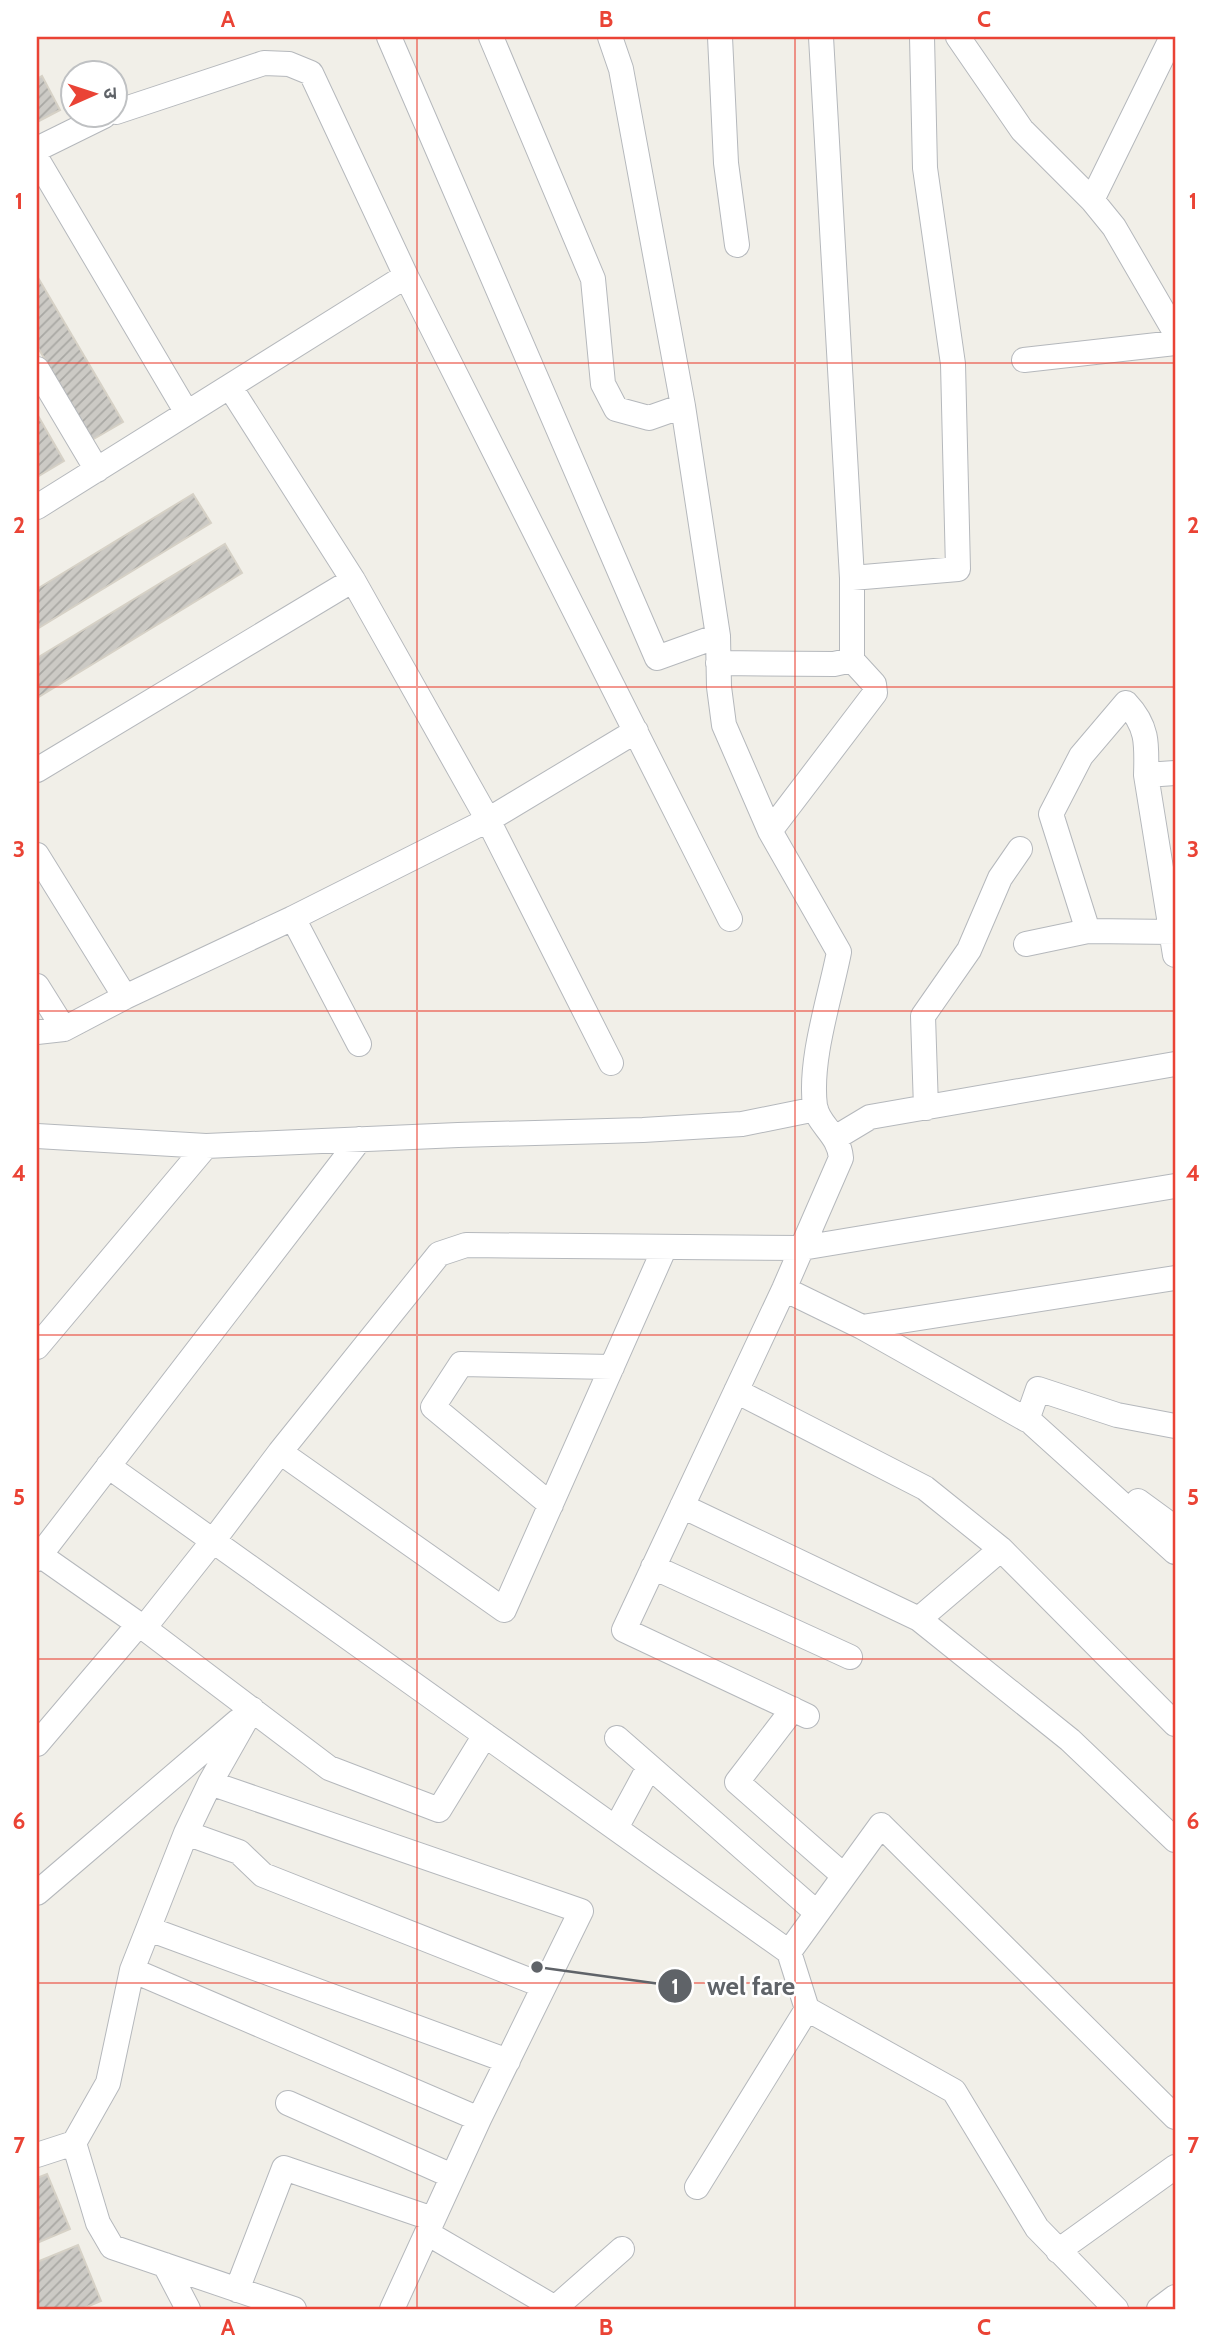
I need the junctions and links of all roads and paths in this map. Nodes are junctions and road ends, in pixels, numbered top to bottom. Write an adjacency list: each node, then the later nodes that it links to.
1 (389, 37): 29 (street)
2 (491, 37): 19 (street)
3 (610, 37): 23 (street)
4 (720, 37): 14 (street)
5 (821, 37): 27 (street)
6 (922, 37): 27 (street)
7 (958, 37): 13 (street)
8 (1172, 37): 13 (street)
9 (130, 107): 15 (street)
10 (76, 130): 11 (street)
11 (37, 149)
12 (37, 159): 24 (street)
13 (1092, 200): 16 (street)
14 (737, 245)
15 (406, 276): 22 (street); 32 (street)
16 (1175, 332)
17 (1175, 342): 18 (street)
18 (1024, 360)
19 (602, 368): 21 (street); 23 (street)
20 (37, 369): 25 (street)
21 (579, 380)
22 (230, 387): 24 (street); 28 (street)
23 (683, 406): 29 (street)
24 (187, 413): 25 (street)
25 (97, 470): 26 (street)
26 (37, 507)
27 (852, 578): 30 (street)
28 (353, 580): 33 (street); 36 (street)
29 (718, 636): 31 (street)
30 (852, 660): 31 (street); 37 (street)
31 (719, 663): 37 (street)
32 (636, 731): 36 (street); 41 (street)
33 (37, 770)
34 (1175, 773): 35 (street)
35 (1146, 775): 42 (street); 43 (street)
36 (488, 820): 40 (street); 50 (street)
37 (770, 831): 53 (street)
38 (1020, 849): 52 (street)
39 (37, 855): 46 (street)
40 (293, 918): 46 (street); 49 (street)
41 (730, 919)
42 (1088, 931): 43 (street); 44 (street)
43 (1174, 940)
44 (1026, 944)
45 (37, 986): 47 (street)
46 (125, 997): 47 (street)
47 (64, 1029): 48 (street)
48 (37, 1032)
49 (359, 1044)
50 (611, 1063)
51 (1175, 1064): 52 (street)
52 (926, 1108): 55 (street)
53 (816, 1109): 55 (street); 56 (street)
54 (39, 1138): 57 (street)
55 (835, 1138): 60 (street)
56 (360, 1139): 57 (street); 70 (street)
57 (205, 1146): 64 (street)
58 (1175, 1186): 60 (street)
59 (665, 1247): 60 (street); 65 (street); 69 (street)
60 (802, 1248): 62 (street)
61 (1175, 1278): 63 (street)
62 (784, 1289): 63 (street); 66 (street)
63 (862, 1327): 67 (street)
64 (37, 1348)
65 (612, 1367): 71 (street); 71 (street)
66 (736, 1391): 72 (street); 75 (street)
67 (1030, 1422): 68 (street); 73 (street); 76 (street)
68 (1175, 1426)
69 (280, 1452): 71 (street); 74 (street)
70 (108, 1466): 74 (street); 77 (street)
71 (551, 1505)
72 (682, 1506): 78 (street); 79 (street)
73 (1175, 1528)
74 (214, 1541): 80 (street); 84 (street)
75 (1001, 1549): 79 (street); 83 (street)
76 (1175, 1552)
77 (38, 1556): 80 (street)
78 (653, 1567): 81 (street); 92 (street)
79 (919, 1619): 91 (street)
80 (142, 1626): 82 (street); 86 (street)
81 (850, 1657)
82 (252, 1709): 84 (street); 88 (street); 93 (street)
83 (1175, 1724)
84 (485, 1735): 89 (street)
85 (617, 1738): 87 (street)
86 (37, 1744)
87 (649, 1767): 89 (street); 94 (street)
88 (210, 1783): 90 (street); 98 (street)
89 (616, 1828): 96 (street)
90 (186, 1833): 95 (street); 98 (street)
91 (1175, 1840)
92 (843, 1875): 94 (street); 102 (street)
93 (37, 1892)
94 (816, 1912): 96 (street)
95 (149, 1929): 97 (street); 100 (street)
96 (789, 1952): 99 (street)
97 (132, 1970): 103 (street); 104 (street)
98 (544, 1986): 100 (street)
99 (807, 2009): 108 (street); 111 (street)
100 (508, 2061): 103 (street)
101 (288, 2103): 107 (street)
102 (1175, 2118)
103 (480, 2119): 107 (street)
104 (74, 2143): 105 (street); 112 (street)
105 (37, 2155)
106 (1175, 2167): 111 (street)
107 (452, 2176): 109 (street)
108 (697, 2187)
109 (430, 2226): 113 (street); 117 (street); 118 (street)
110 (622, 2249): 118 (street)
111 (1058, 2251): 119 (street)
112 (164, 2265): 113 (street); 115 (street)
113 (237, 2290): 116 (street)
114 (1175, 2298): 120 (street)
115 (188, 2309)
116 (295, 2309)
117 (393, 2309)
118 (556, 2309)
119 (1115, 2309)
120 (1159, 2309)

